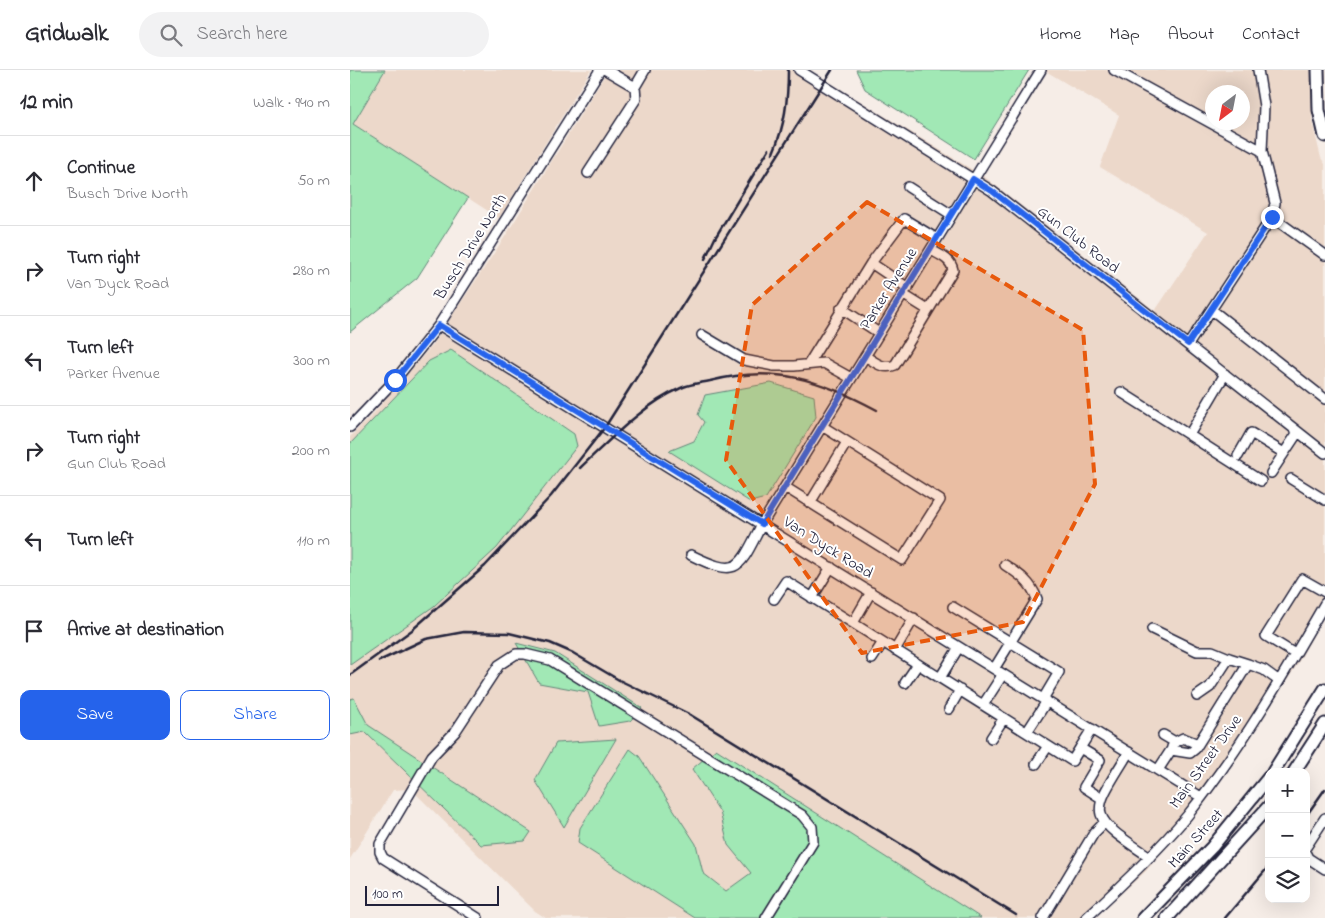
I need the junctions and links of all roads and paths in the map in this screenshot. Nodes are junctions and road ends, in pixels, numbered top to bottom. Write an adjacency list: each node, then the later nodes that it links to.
1 (600, 70): 25 (street, Busch Drive North)
2 (606, 70): 9 (street)
3 (645, 70): 9 (street)
4 (799, 70): 13 (street, Gun Club Road)
5 (1041, 70): 13 (street, Parker Avenue)
6 (1114, 70): 11 (street)
7 (1258, 70): 11 (street)
8 (1318, 70): 10 (main road)
9 (635, 87): 12 (street)
10 (1325, 136)
11 (1262, 151): 16 (street)
12 (588, 173)
13 (973, 179): 15 (street, Parker Avenue); 28 (street, Gun Club Road)
14 (908, 187): 15 (street)
15 (952, 215): 17 (street, Parker Avenue)
16 (1272, 217): 19 (street); 24 (street)
17 (937, 239): 18 (street, Parker Avenue); 20 (street)
18 (931, 250): 21 (street, Parker Avenue); 23 (street)
19 (1325, 255)
20 (870, 263): 21 (street); 22 (street)
21 (906, 292): 23 (street); 26 (street, Parker Avenue)
22 (841, 308): 26 (street); 30 (street)
23 (928, 310): 29 (street)
24 (1212, 310): 28 (street); 34 (street)
25 (439, 325): 36 (street, Busch Drive North); 49 (street, Van Dyck Road)
26 (879, 334): 29 (street, Parker Avenue)
27 (702, 335): 30 (street)
28 (1188, 344): 31 (street, Gun Club Road)
29 (865, 356): 32 (street, Parker Avenue)
30 (809, 363): 32 (street)
31 (1224, 374): 37 (street, Gun Club Road); 38 (street)
32 (851, 378): 35 (street, Parker Avenue)
33 (1121, 392): 38 (street)
34 (1325, 399)
35 (822, 426): 39 (street); 46 (street, Parker Avenue)
36 (350, 427)
37 (1298, 432): 40 (street); 41 (street, Gun Club Road)
38 (1189, 435): 45 (street)
39 (847, 442): 48 (street); 48 (street)
40 (1284, 453): 42 (street); 43 (street)
41 (1325, 453)
42 (1238, 456)
43 (1271, 473)
44 (1291, 479): 47 (street)
45 (1261, 481)
46 (784, 487): 48 (street); 49 (street, Parker Avenue)
47 (1325, 500)
48 (810, 503)
49 (762, 524): 50 (street, Parker Avenue); 52 (street, Van Dyck Road)
50 (691, 555)
51 (1005, 565): 63 (street)
52 (831, 567): 53 (street, Van Dyck Road); 55 (street)
53 (871, 592): 59 (street, Van Dyck Road); 60 (street)
54 (1325, 592): 66 (street)
55 (812, 598): 56 (street); 60 (street)
56 (774, 599)
57 (1325, 603): 66 (street, Main Street Drive)
58 (952, 607): 63 (street)
59 (914, 618): 64 (street, Van Dyck Road); 65 (street)
60 (853, 623): 62 (street)
61 (1152, 629): 67 (street)
62 (882, 642): 65 (street); 68 (street)
63 (1010, 642): 71 (street); 78 (street)
64 (959, 646): 71 (street, Van Dyck Road); 72 (street)
65 (895, 650): 69 (street)
66 (1295, 654): 73 (street, Main Street Drive)
67 (1229, 658): 70 (street); 77 (street)
68 (872, 659)
69 (918, 664): 72 (street); 74 (street)
70 (1248, 664): 73 (street); 87 (street)
71 (998, 671): 78 (street, Van Dyck Road); 79 (street)
72 (940, 678): 76 (street)
73 (1279, 681): 97 (street, Main Street Drive)
74 (905, 683)
75 (1325, 689): 93 (main road)
76 (960, 690): 79 (street); 80 (street)
77 (1197, 696)
78 (1045, 700): 83 (street, Van Dyck Road); 84 (street)
79 (983, 705): 81 (street)
80 (949, 709)
81 (1004, 718): 84 (street); 86 (street)
82 (1325, 724): 94 (main road)
83 (1092, 729): 90 (street); 91 (street, Van Dyck Road)
84 (1027, 732): 88 (street)
85 (1163, 735): 89 (street)
86 (991, 738)
87 (1198, 744): 89 (street); 89 (street)
88 (1048, 746): 90 (street); 92 (street)
89 (1173, 746): 95 (street)
90 (1080, 748): 98 (street)
91 (1129, 752): 95 (street, Van Dyck Road); 98 (street)
92 (1036, 764)
93 (1276, 768)
94 (1297, 768)
95 (1158, 770): 97 (street, Van Dyck Road)
96 (1265, 782): 110 (main road, Main Street)
97 (1202, 797): 103 (street, Main Street Drive)
98 (1101, 798): 101 (street)
99 (1265, 810): 111 (main road, Main Street)
100 (1325, 818): 102 (street)
101 (1104, 822): 103 (street); 108 (street)
102 (1310, 842)
103 (1150, 856): 109 (street, Main Street Drive)
104 (1309, 858): 105 (street)
105 (1325, 869)
106 (478, 918): 107 (street)
107 (766, 918)
108 (1043, 918)
109 (1086, 918)
110 (1142, 918)
111 (1168, 918)

